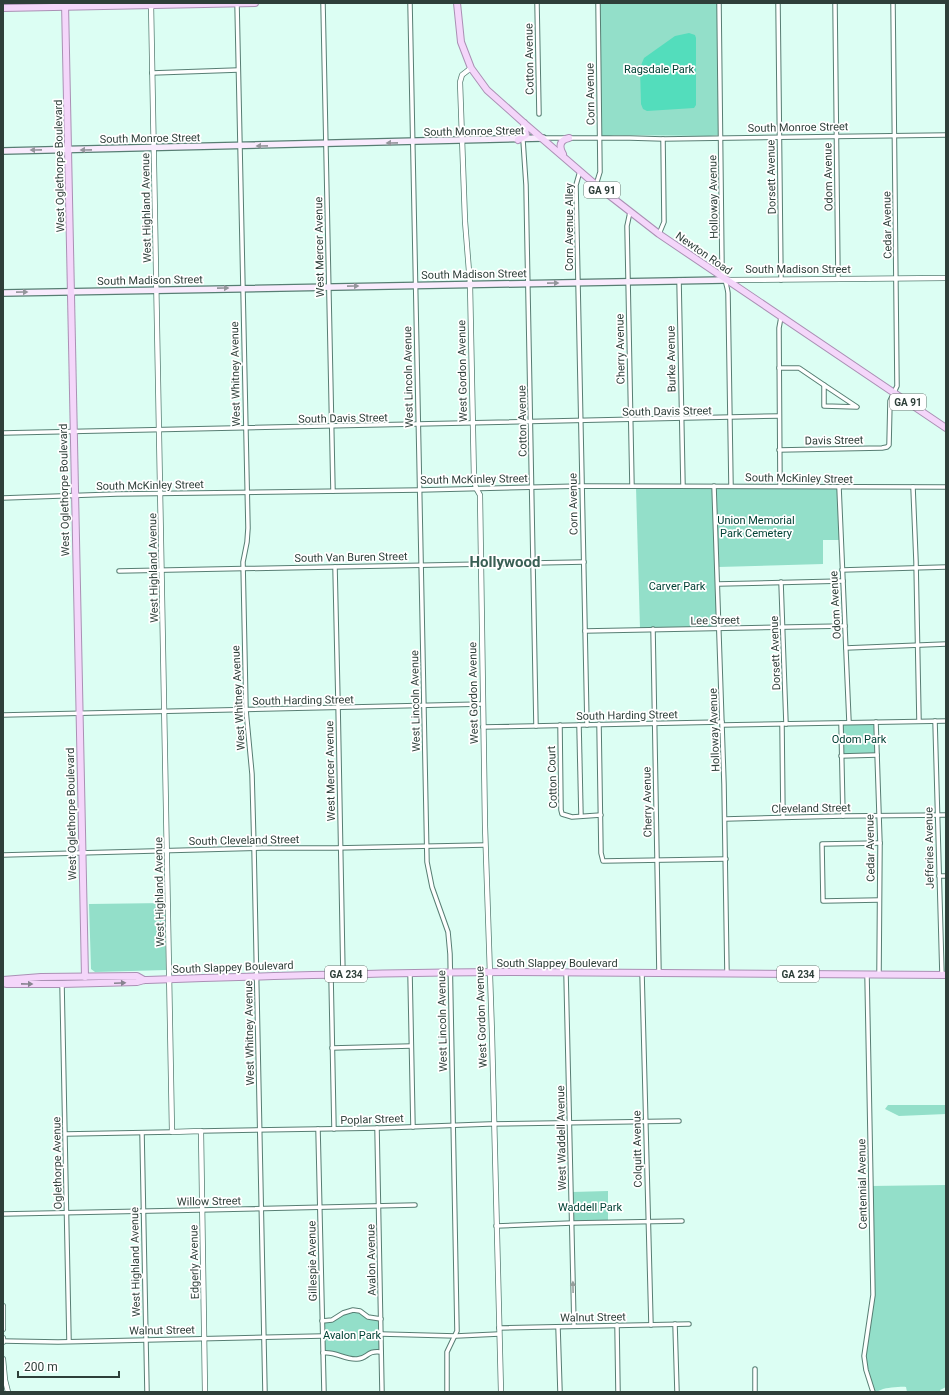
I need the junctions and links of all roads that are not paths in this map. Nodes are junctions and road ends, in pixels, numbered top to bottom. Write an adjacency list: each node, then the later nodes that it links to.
1 (237, 3): 2 (main road); 12 (main road); 16 (street, West Whitney Avenue)
2 (255, 3)
3 (323, 3): 32 (street, West Mercer Avenue)
4 (410, 3): 31 (street, West Lincoln Avenue)
5 (457, 3): 15 (main road, GA 91)
6 (537, 3): 18 (street, Cotton Avenue)
7 (598, 3): 25 (street, Corn Avenue)
8 (719, 3): 26 (street, Holloway Avenue)
9 (778, 3): 27 (street, Dorsett Avenue)
10 (835, 3): 22 (street, Odom Avenue)
11 (893, 3): 21 (street, Cedar Avenue)
12 (151, 4): 13 (main road); 17 (street, West Highland Avenue)
13 (65, 5): 14 (main road); 35 (main road, West Oglethorpe Boulevard)
14 (3, 8)
15 (471, 68): 19 (main road, Newton Road / GA 91); 30 (street, West Gordon Avenue)
16 (238, 70): 17 (street); 33 (street, West Whitney Avenue)
17 (152, 73): 34 (street, West Highland Avenue)
18 (539, 114)
19 (524, 123): 23 (main road, Newton Road / GA 91); 29 (main road)
20 (946, 135): 21 (street, South Monroe Street)
21 (895, 136): 22 (street, South Monroe Street); 42 (street, Cedar Avenue)
22 (837, 137): 27 (street, South Monroe Street); 44 (street, Odom Avenue)
23 (543, 138): 24 (street, South Monroe Street); 29 (main road, South Monroe Street); 37 (main road, Newton Road / GA 91)
24 (569, 138): 25 (street, South Monroe Street); 37 (main road)
25 (600, 138): 28 (street, South Monroe Street); 39 (street, Corn Avenue)
26 (721, 138): 27 (street, South Monroe Street); 28 (street, South Monroe Street); 46 (street, Holloway Avenue)
27 (779, 138): 47 (street, Dorsett Avenue)
28 (663, 139): 41 (street)
29 (521, 140): 30 (main road, South Monroe Street); 50 (street, Cotton Avenue)
30 (462, 141): 31 (main road, South Monroe Street); 52 (street, West Gordon Avenue)
31 (412, 142): 32 (main road, South Monroe Street, one-way to 32); 51 (street, West Lincoln Avenue)
32 (327, 144): 33 (main road, South Monroe Street, one-way to 33); 53 (street, West Mercer Avenue)
33 (240, 146): 34 (main road, South Monroe Street); 54 (street, West Whitney Avenue)
34 (154, 148): 35 (main road, South Monroe Street, one-way to 35); 55 (street, West Highland Avenue)
35 (68, 150): 36 (main road, South Monroe Street, one-way to 36); 56 (main road, West Oglethorpe Boulevard)
36 (3, 151)
37 (565, 158): 38 (main road, Newton Road / GA 91)
38 (580, 171): 39 (main road, Newton Road / GA 91); 49 (street, Corn Avenue Alley)
39 (596, 185): 40 (main road, Newton Road / GA 91)
40 (630, 212): 41 (main road, Newton Road / GA 91); 48 (street, Cherry Avenue)
41 (659, 234): 46 (main road, Newton Road / GA 91)
42 (896, 278): 43 (street, South Madison Street); 44 (street, South Madison Street); 61 (street, Cedar Avenue)
43 (946, 278)
44 (838, 279): 47 (street, South Madison Street)
45 (679, 280): 46 (main road, South Madison Street); 48 (main road, South Madison Street); 64 (street, Burke Avenue)
46 (725, 280): 47 (street, South Madison Street); 58 (main road, Newton Road / GA 91); 63 (street, Holloway Avenue)
47 (781, 280)
48 (628, 281): 49 (main road, South Madison Street); 65 (street, Cherry Avenue)
49 (578, 282): 50 (main road, South Madison Street, one-way to 49); 66 (street, Corn Avenue)
50 (528, 283): 52 (main road, South Madison Street); 67 (street, Cotton Avenue)
51 (416, 284): 52 (main road, South Madison Street); 53 (main road, South Madison Street, one-way to 51); 69 (street, West Lincoln Avenue)
52 (470, 284): 68 (street, West Gordon Avenue)
53 (329, 286): 54 (main road, South Madison Street); 70 (street, West Mercer Avenue)
54 (242, 288): 55 (main road, South Madison Street, one-way to 54); 71 (street, West Whitney Avenue)
55 (156, 290): 56 (main road, South Madison Street); 73 (street, West Highland Avenue)
56 (71, 291): 57 (main road, South Madison Street, one-way to 56); 74 (main road, West Oglethorpe Boulevard)
57 (3, 293)
58 (781, 317): 59 (street); 61 (main road, Newton Road / GA 91)
59 (779, 368): 60 (street); 62 (street)
60 (824, 384): 60 (street)
61 (894, 393): 72 (main road, Newton Road / GA 91); 76 (street, Cedar Avenue)
62 (779, 416): 63 (street, South Davis Street); 77 (street)
63 (730, 418): 64 (street, South Davis Street); 82 (street, Holloway Avenue)
64 (681, 419): 65 (street, South Davis Street); 80 (street, Burke Avenue)
65 (631, 420): 66 (street, South Davis Street); 79 (street, Cherry Avenue)
66 (581, 421): 67 (street, South Davis Street); 78 (street, Corn Avenue)
67 (530, 422): 68 (street, South Davis Street); 84 (street, Cotton Avenue)
68 (473, 424): 69 (street, South Davis Street); 88 (street, West Gordon Avenue)
69 (418, 425): 70 (street, South Davis Street); 89 (street, West Lincoln Avenue)
70 (332, 427): 71 (street, South Davis Street); 90 (street, West Mercer Avenue)
71 (245, 428): 73 (street, South Davis Street); 91 (street, West Whitney Avenue)
72 (946, 428)
73 (159, 430): 74 (street, South Davis Street); 92 (street, West Highland Avenue)
74 (73, 431): 75 (street, South Davis Street); 93 (main road, West Oglethorpe Boulevard)
75 (3, 433)
76 (889, 445): 77 (street, Davis Street)
77 (779, 450): 83 (street)
78 (582, 486): 79 (street, South McKinley Street); 84 (street, South McKinley Street); 96 (street, Corn Avenue)
79 (632, 486): 80 (street, South McKinley Street)
80 (683, 486): 81 (street, South McKinley Street)
81 (714, 486): 82 (street, South McKinley Street); 108 (street, Holloway Avenue)
82 (731, 486): 83 (street, South McKinley Street)
83 (780, 486): 85 (street, South McKinley Street)
84 (532, 487): 88 (street, South McKinley Street); 95 (street, Cotton Avenue)
85 (839, 487): 86 (street, South McKinley Street); 103 (street, Odom Avenue)
86 (913, 487): 87 (street, South McKinley Street); 102 (street)
87 (946, 487)
88 (476, 488): 89 (street, South McKinley Street); 97 (street, West Gordon Avenue)
89 (420, 490): 90 (street, South McKinley Street); 98 (street, West Lincoln Avenue)
90 (333, 491): 91 (street, South McKinley Street)
91 (247, 492): 92 (street, South McKinley Street); 101 (street, West Whitney Avenue)
92 (160, 494): 93 (street, South McKinley Street); 105 (street, West Highland Avenue)
93 (74, 495): 94 (street, South McKinley Street); 122 (main road, West Oglethorpe Boulevard)
94 (3, 498)
95 (533, 562): 96 (street, South Van Buren Street); 97 (street, South Van Buren Street); 137 (street, Cotton Avenue)
96 (584, 562): 113 (street, Corn Avenue)
97 (481, 563): 98 (street, South Van Buren Street); 117 (street, West Gordon Avenue)
98 (421, 565): 99 (street, South Van Buren Street); 118 (street, West Lincoln Avenue)
99 (335, 567): 101 (street, South Van Buren Street); 119 (street, West Mercer Avenue)
100 (946, 567): 102 (street)
101 (243, 568): 105 (street, South Van Buren Street); 120 (street, West Whitney Avenue)
102 (916, 568): 103 (street); 115 (street)
103 (842, 570): 106 (street, Odom Avenue)
104 (119, 571): 105 (street, South Van Buren Street)
105 (162, 571): 121 (street, West Highland Avenue)
106 (843, 581): 107 (street); 109 (street, Odom Avenue)
107 (781, 582): 108 (street); 111 (street, Dorsett Avenue)
108 (718, 584): 110 (street, Holloway Avenue)
109 (845, 626): 111 (street, Lee Street); 116 (street, Odom Avenue)
110 (719, 628): 111 (street, Lee Street); 112 (street, Lee Street); 129 (street, Holloway Avenue)
111 (783, 628): 133 (street, Dorsett Avenue)
112 (653, 630): 113 (street, Lee Street); 132 (street, Cherry Avenue)
113 (585, 631): 136 (street, Corn Avenue)
114 (946, 644): 115 (street)
115 (917, 645): 116 (street); 124 (street)
116 (846, 648): 127 (street, Odom Avenue)
117 (483, 704): 118 (street, South Harding Street); 138 (street, West Gordon Avenue)
118 (424, 706): 119 (street, South Harding Street); 151 (street, West Lincoln Avenue)
119 (338, 709): 120 (street, South Harding Street); 152 (street, West Mercer Avenue)
120 (246, 710): 121 (street, South Harding Street); 153 (street, West Whitney Avenue)
121 (165, 712): 122 (street, South Harding Street); 154 (street, West Highland Avenue)
122 (79, 714): 123 (street, South Harding Street); 155 (main road, West Oglethorpe Boulevard)
123 (3, 715)
124 (919, 721): 125 (street, South Harding Street); 128 (street, South Harding Street)
125 (935, 721): 126 (street, South Harding Street); 142 (street, Jefferies Avenue)
126 (946, 721)
127 (849, 722): 128 (street, South Harding Street); 130 (street, South Harding Street)
128 (876, 722): 139 (street, Cedar Avenue)
129 (723, 723): 132 (street, South Harding Street); 133 (street, South Harding Street); 148 (street, Holloway Avenue)
130 (841, 723): 133 (street, South Harding Street); 140 (street)
131 (599, 724): 132 (street, South Harding Street); 136 (street, South Harding Street); 141 (street)
132 (655, 724): 158 (street, Cherry Avenue)
133 (784, 724): 147 (street, Dorsett Avenue)
134 (560, 725): 135 (street, South Harding Street); 137 (street, South Harding Street); 144 (street, Cotton Court)
135 (579, 725): 136 (street, South Harding Street); 144 (street)
136 (587, 725)
137 (536, 726): 138 (street, South Harding Street)
138 (483, 727): 150 (street, West Gordon Avenue)
139 (877, 755): 140 (street); 146 (street, Cedar Avenue)
140 (842, 756): 145 (street)
141 (600, 815): 144 (street, Cotton Court); 158 (street)
142 (937, 815): 143 (street, Cleveland Street); 146 (street, Cleveland Street); 159 (street, Jefferies Avenue)
143 (946, 815)
144 (581, 816)
145 (843, 816): 146 (street, Cleveland Street); 147 (street, Cleveland Street)
146 (879, 816): 149 (street, Cedar Avenue)
147 (783, 817): 148 (street, Cleveland Street)
148 (725, 819): 157 (street, Holloway Avenue)
149 (880, 843): 161 (street, Cedar Avenue); 161 (street)
150 (486, 845): 151 (street, South Cleveland Street); 162 (street, West Gordon Avenue)
151 (427, 846): 152 (street, South Cleveland Street); 164 (street, West Lincoln Avenue)
152 (341, 847): 153 (street, South Cleveland Street); 168 (street, West Mercer Avenue)
153 (254, 848): 154 (street, South Cleveland Street); 174 (street, West Whitney Avenue)
154 (168, 851): 155 (street, South Cleveland Street); 176 (street, West Highland Avenue)
155 (82, 853): 156 (street, South Cleveland Street); 175 (main road, West Oglethorpe Boulevard)
156 (3, 855)
157 (726, 859): 158 (street); 169 (street, Holloway Avenue)
158 (657, 860): 167 (street, Cherry Avenue)
159 (939, 876): 160 (street); 173 (street, Jefferies Avenue)
160 (946, 876)
161 (879, 900): 171 (street, Cedar Avenue)
162 (490, 972): 164 (main road, South Slappey Boulevard / GA 234); 165 (main road, South Slappey Boulevard / GA 234); 188 (street, West Gordon Avenue)
163 (410, 973): 164 (main road, South Slappey Boulevard / GA 234); 168 (main road, South Slappey Boulevard / GA 234); 183 (street)
164 (450, 973): 189 (street, West Lincoln Avenue)
165 (566, 973): 166 (main road, South Slappey Boulevard / GA 234); 187 (street, West Waddell Avenue)
166 (642, 973): 167 (main road, South Slappey Boulevard / GA 234); 186 (street, Colquitt Avenue)
167 (659, 973): 169 (main road, South Slappey Boulevard / GA 234)
168 (343, 974): 172 (main road, South Slappey Boulevard / GA 234)
169 (727, 974): 170 (main road, South Slappey Boulevard / GA 234)
170 (867, 974): 171 (main road, South Slappey Boulevard / GA 234); 247 (street, Centennial Avenue)
171 (879, 974): 173 (main road, South Slappey Boulevard / GA 234)
172 (331, 975): 174 (main road, South Slappey Boulevard / GA 234); 184 (street)
173 (944, 975)
174 (257, 976): 176 (main road, South Slappey Boulevard / GA 234); 194 (street, West Whitney Avenue)
175 (85, 977): 177 (main road, South Slappey Boulevard); 178 (main road, South Slappey Boulevard / GA 234); 180 (main road); 182 (main road)
176 (170, 979): 178 (main road, South Slappey Boulevard / GA 234); 196 (street, West Highland Avenue)
177 (3, 980)
178 (144, 980): 180 (main road, South Slappey Boulevard / GA 234, one-way to 178)
179 (3, 983): 181 (main road, South Slappey Boulevard, one-way to 181)
180 (96, 983): 182 (main road, South Slappey Boulevard / GA 234)
181 (62, 984): 182 (main road, South Slappey Boulevard); 198 (street, Oglethorpe Avenue)
182 (75, 984)
183 (411, 1046): 184 (street); 190 (street)
184 (332, 1048): 193 (street)
185 (679, 1121): 186 (street, Poplar Street)
186 (645, 1122): 187 (street, Poplar Street); 208 (street, Colquitt Avenue)
187 (570, 1123): 188 (street, Poplar Street); 209 (street, West Waddell Avenue)
188 (494, 1124): 189 (street, Poplar Street); 210 (street, West Gordon Avenue)
189 (453, 1125): 190 (street, Poplar Street); 225 (street, West Lincoln Avenue)
190 (413, 1126): 191 (street, Poplar Street)
191 (377, 1128): 193 (street, Poplar Street); 200 (street, Avalon Avenue)
192 (318, 1129): 193 (street, Poplar Street); 194 (street, Poplar Street); 201 (street, Gillespie Avenue)
193 (334, 1129)
194 (260, 1130): 195 (street, Poplar Street); 203 (street, West Whitney Avenue)
195 (201, 1131): 196 (street, Poplar Street); 202 (street, Edgerly Avenue)
196 (172, 1132): 197 (street, Poplar Street)
197 (142, 1133): 198 (street, Poplar Street); 204 (street, West Highland Avenue)
198 (66, 1134): 205 (street, Oglethorpe Avenue)
199 (415, 1205): 200 (street, Willow Street)
200 (379, 1206): 201 (street, Willow Street); 212 (street, Avalon Avenue)
201 (320, 1208): 203 (street, Willow Street); 213 (street, Gillespie Avenue)
202 (202, 1210): 203 (street, Willow Street); 204 (street, Willow Street); 227 (street, Edgerly Avenue)
203 (261, 1210): 226 (street, West Whitney Avenue)
204 (144, 1211): 205 (street, Willow Street); 228 (street, West Highland Avenue)
205 (67, 1213): 206 (street, Willow Street); 230 (street, Oglethorpe Avenue)
206 (3, 1214)
207 (682, 1221): 208 (street)
208 (647, 1222): 209 (street); 217 (street, Colquitt Avenue)
209 (572, 1223): 210 (street); 218 (street, West Waddell Avenue, one-way to 209)
210 (496, 1226): 220 (street, West Gordon Avenue)
211 (3, 1306): 221 (street)
212 (381, 1319): 213 (street); 222 (street, Avalon Avenue)
213 (322, 1321): 224 (street, Gillespie Avenue)
214 (675, 1324): 215 (street, Walnut Street); 217 (street, Walnut Street); 245 (street)
215 (689, 1324)
216 (617, 1325): 217 (street, Walnut Street); 218 (street, Walnut Street); 244 (street)
217 (651, 1325)
218 (574, 1326): 219 (street, Walnut Street)
219 (558, 1327): 220 (street, Walnut Street); 243 (street)
220 (499, 1328): 223 (street, West Gordon Avenue)
221 (3, 1329)
222 (381, 1334): 225 (street); 231 (street, Avalon Avenue)
223 (499, 1334): 225 (street); 242 (street, West Gordon Avenue)
224 (322, 1336): 226 (street, Walnut Street); 232 (street, Gillespie Avenue)
225 (456, 1336): 241 (street, West Lincoln Avenue)
226 (264, 1337): 227 (street, Walnut Street); 238 (street, West Whitney Avenue)
227 (204, 1338): 228 (street, Walnut Street); 237 (street, Edgerly Avenue)
228 (146, 1339): 230 (street, Walnut Street); 236 (street, West Highland Avenue)
229 (3, 1340): 230 (street, Walnut Street)
230 (69, 1341)
231 (381, 1352): 232 (street); 240 (street, Avalon Avenue)
232 (323, 1353): 239 (street, Gillespie Avenue)
233 (3, 1359): 235 (street)
234 (755, 1369): 246 (street)
235 (8, 1392)
236 (147, 1392)
237 (205, 1392)
238 (265, 1392)
239 (324, 1392)
240 (382, 1392)
241 (447, 1392)
242 (501, 1392)
243 (560, 1392)
244 (618, 1392)
245 (677, 1392)
246 (755, 1392)
247 (873, 1392)

